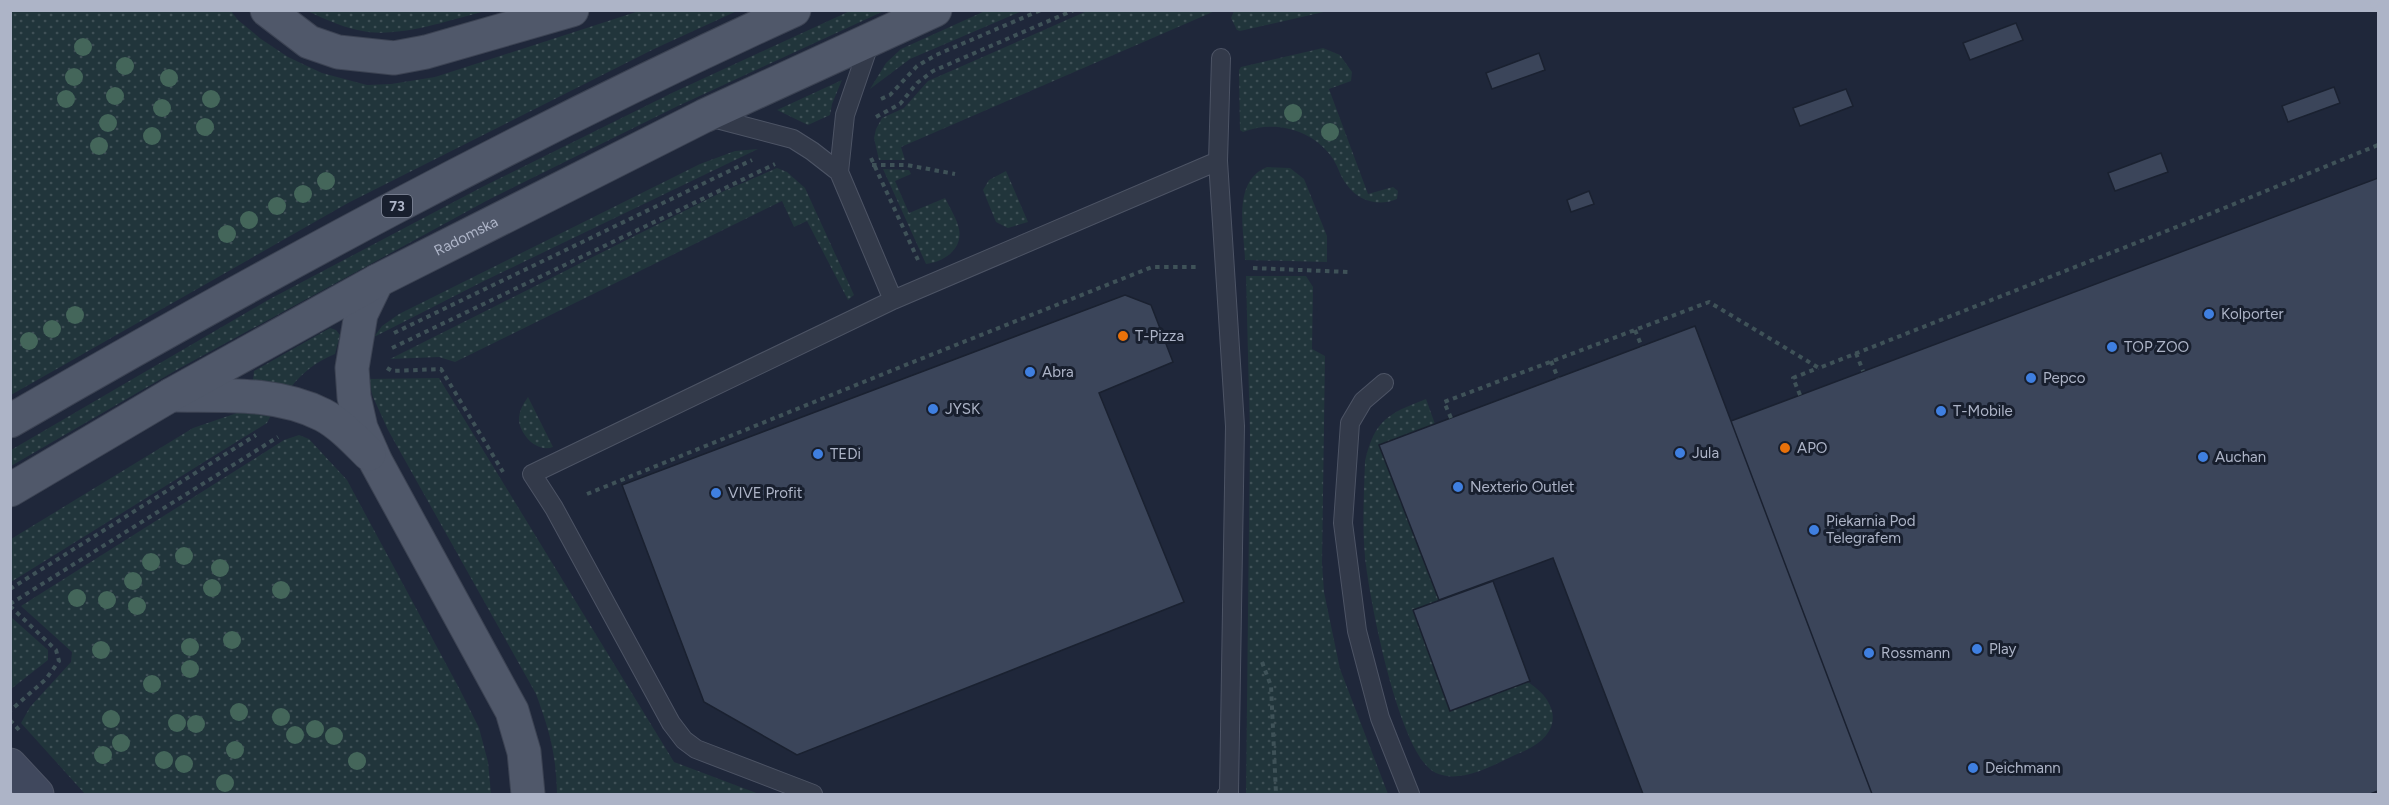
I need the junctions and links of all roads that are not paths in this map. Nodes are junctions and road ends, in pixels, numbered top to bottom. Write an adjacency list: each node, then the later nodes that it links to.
1 (267, 10): 2 (main road)
2 (572, 10)
3 (794, 10): 14 (main road, 73)
4 (935, 10): 5 (main road, Radomska)
5 (871, 39): 7 (main road, Radomska); 9 (lane)
6 (1221, 58): 8 (lane)
7 (704, 116): 9 (lane); 10 (main road, Radomska)
8 (1218, 161): 11 (lane); 21 (lane)
9 (839, 172): 11 (lane)
10 (377, 281): 13 (main road, Radomska); 15 (main road)
11 (893, 300): 20 (lane)
12 (1384, 383): 22 (lane)
13 (171, 395): 15 (main road); 16 (main road, Radomska)
14 (10, 421)
15 (376, 462): 19 (main road)
16 (10, 490)
17 (10, 765): 18 (street)
18 (37, 795)
19 (528, 795)
20 (813, 795)
21 (1227, 795)
22 (1410, 795)

